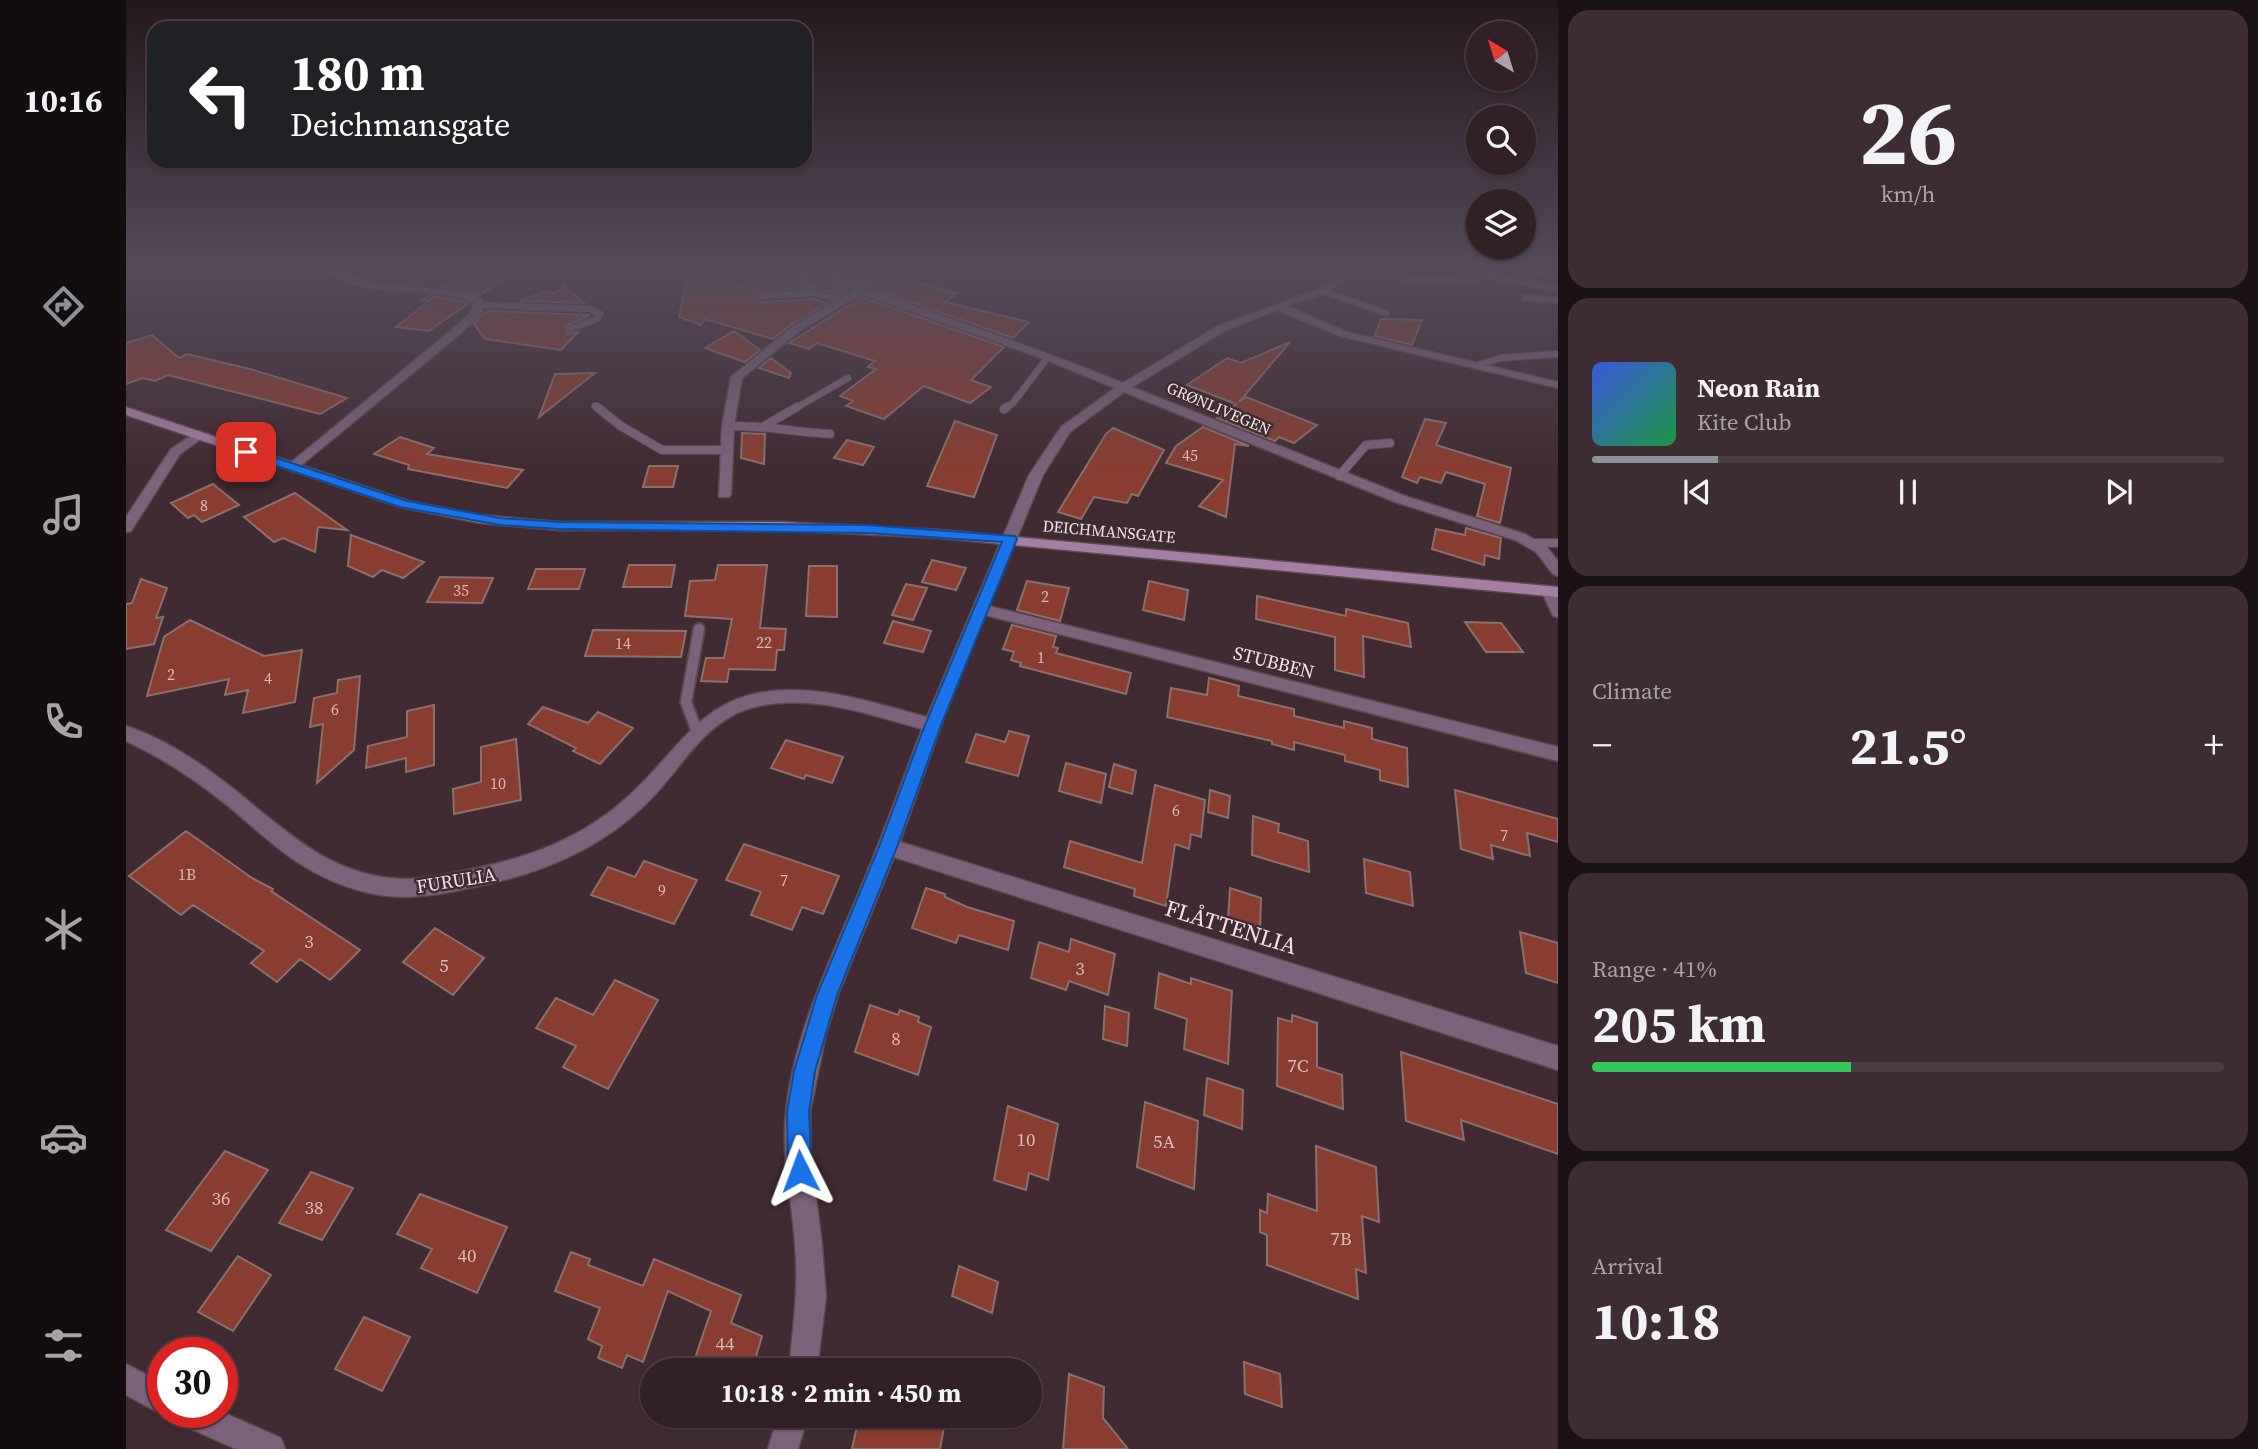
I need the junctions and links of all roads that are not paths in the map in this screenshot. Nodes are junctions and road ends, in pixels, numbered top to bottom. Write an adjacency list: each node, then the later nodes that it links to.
1 (449, 338): 21 (street)
2 (787, 338): 16 (street)
3 (994, 338): 7 (street, GRØNLIVEGEN)
4 (1206, 338): 11 (street)
5 (1358, 338): 8 (street)
6 (1558, 354): 8 (lane)
7 (1048, 357): 11 (street, GRØNLIVEGEN); 13 (lane)
8 (1476, 366): 10 (street)
9 (848, 378): 15 (lane)
10 (1558, 385)
11 (1124, 388): 22 (street, GRØNLIVEGEN); 25 (street)
12 (595, 406): 20 (lane)
13 (1004, 409)
14 (126, 411): 18 (street, DEICHMANSGATE)
15 (766, 425): 16 (lane); 17 (lane)
16 (728, 426): 20 (street)
17 (830, 434)
18 (198, 435): 21 (street, DEICHMANSGATE); 24 (street)
19 (1390, 443): 22 (lane)
20 (726, 450): 23 (street)
21 (293, 468): 25 (street, DEICHMANSGATE)
22 (1339, 476): 26 (street, GRØNLIVEGEN)
23 (723, 494)
24 (126, 528)
25 (1010, 539): 29 (street, DEICHMANSGATE); 30 (street)
26 (1532, 543): 27 (lane); 28 (street, GRØNLIVEGEN)
27 (1558, 544)
28 (1558, 571)
29 (1554, 592): 31 (street)
30 (981, 609): 33 (street); 36 (street, STUBBEN)
31 (1558, 612)
32 (699, 629): 35 (lane)
33 (933, 725): 35 (street, FURULIA); 37 (street)
34 (126, 733): 35 (street, FURULIA)
35 (698, 734)
36 (1558, 754)
37 (888, 847): 38 (street, FLÅTTENLIA); 39 (street)
38 (1558, 1058)
39 (804, 1358)
40 (126, 1379): 41 (street)
41 (147, 1391)
42 (224, 1428): 44 (street)
43 (789, 1428): 45 (street)
44 (270, 1449)
45 (783, 1449)

